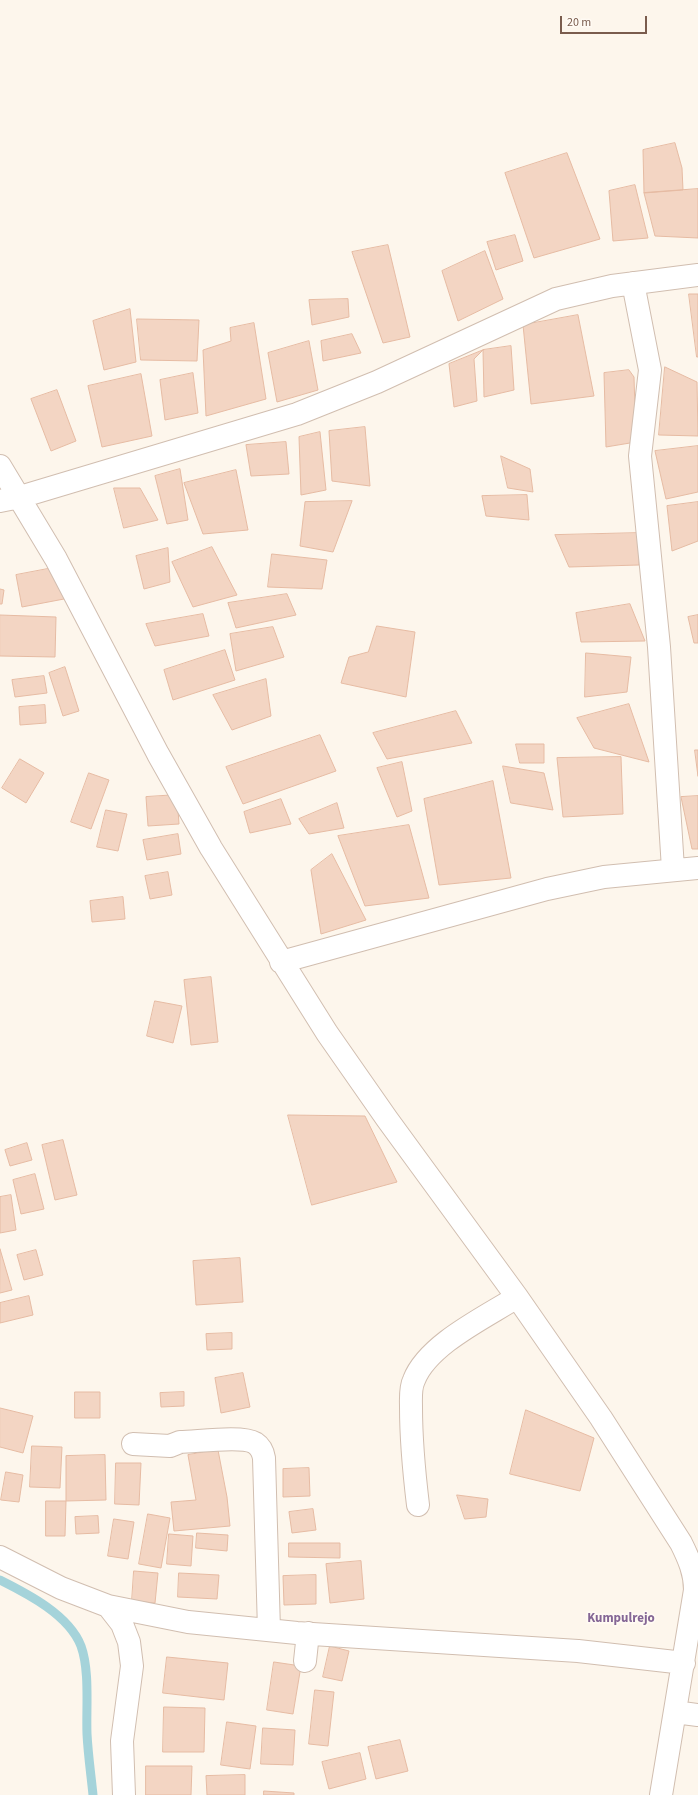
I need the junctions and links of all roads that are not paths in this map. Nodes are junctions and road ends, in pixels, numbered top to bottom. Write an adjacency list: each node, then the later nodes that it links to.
1 (698, 275): 2 (street)
2 (632, 283): 4 (street); 6 (street)
3 (0, 466): 4 (street)
4 (10, 499): 7 (street)
5 (698, 868): 6 (street)
6 (673, 870): 7 (street)
7 (282, 962): 8 (street)
8 (517, 1297): 10 (street); 16 (street)
9 (133, 1444): 13 (street)
10 (418, 1505)
11 (0, 1557): 12 (street)
12 (108, 1606): 13 (street); 19 (street)
13 (269, 1630): 14 (street)
14 (308, 1633): 15 (street); 16 (street)
15 (305, 1661)
16 (684, 1663): 17 (street)
17 (675, 1712): 18 (street); 20 (street)
18 (698, 1715)
19 (124, 1795)
20 (661, 1795)

